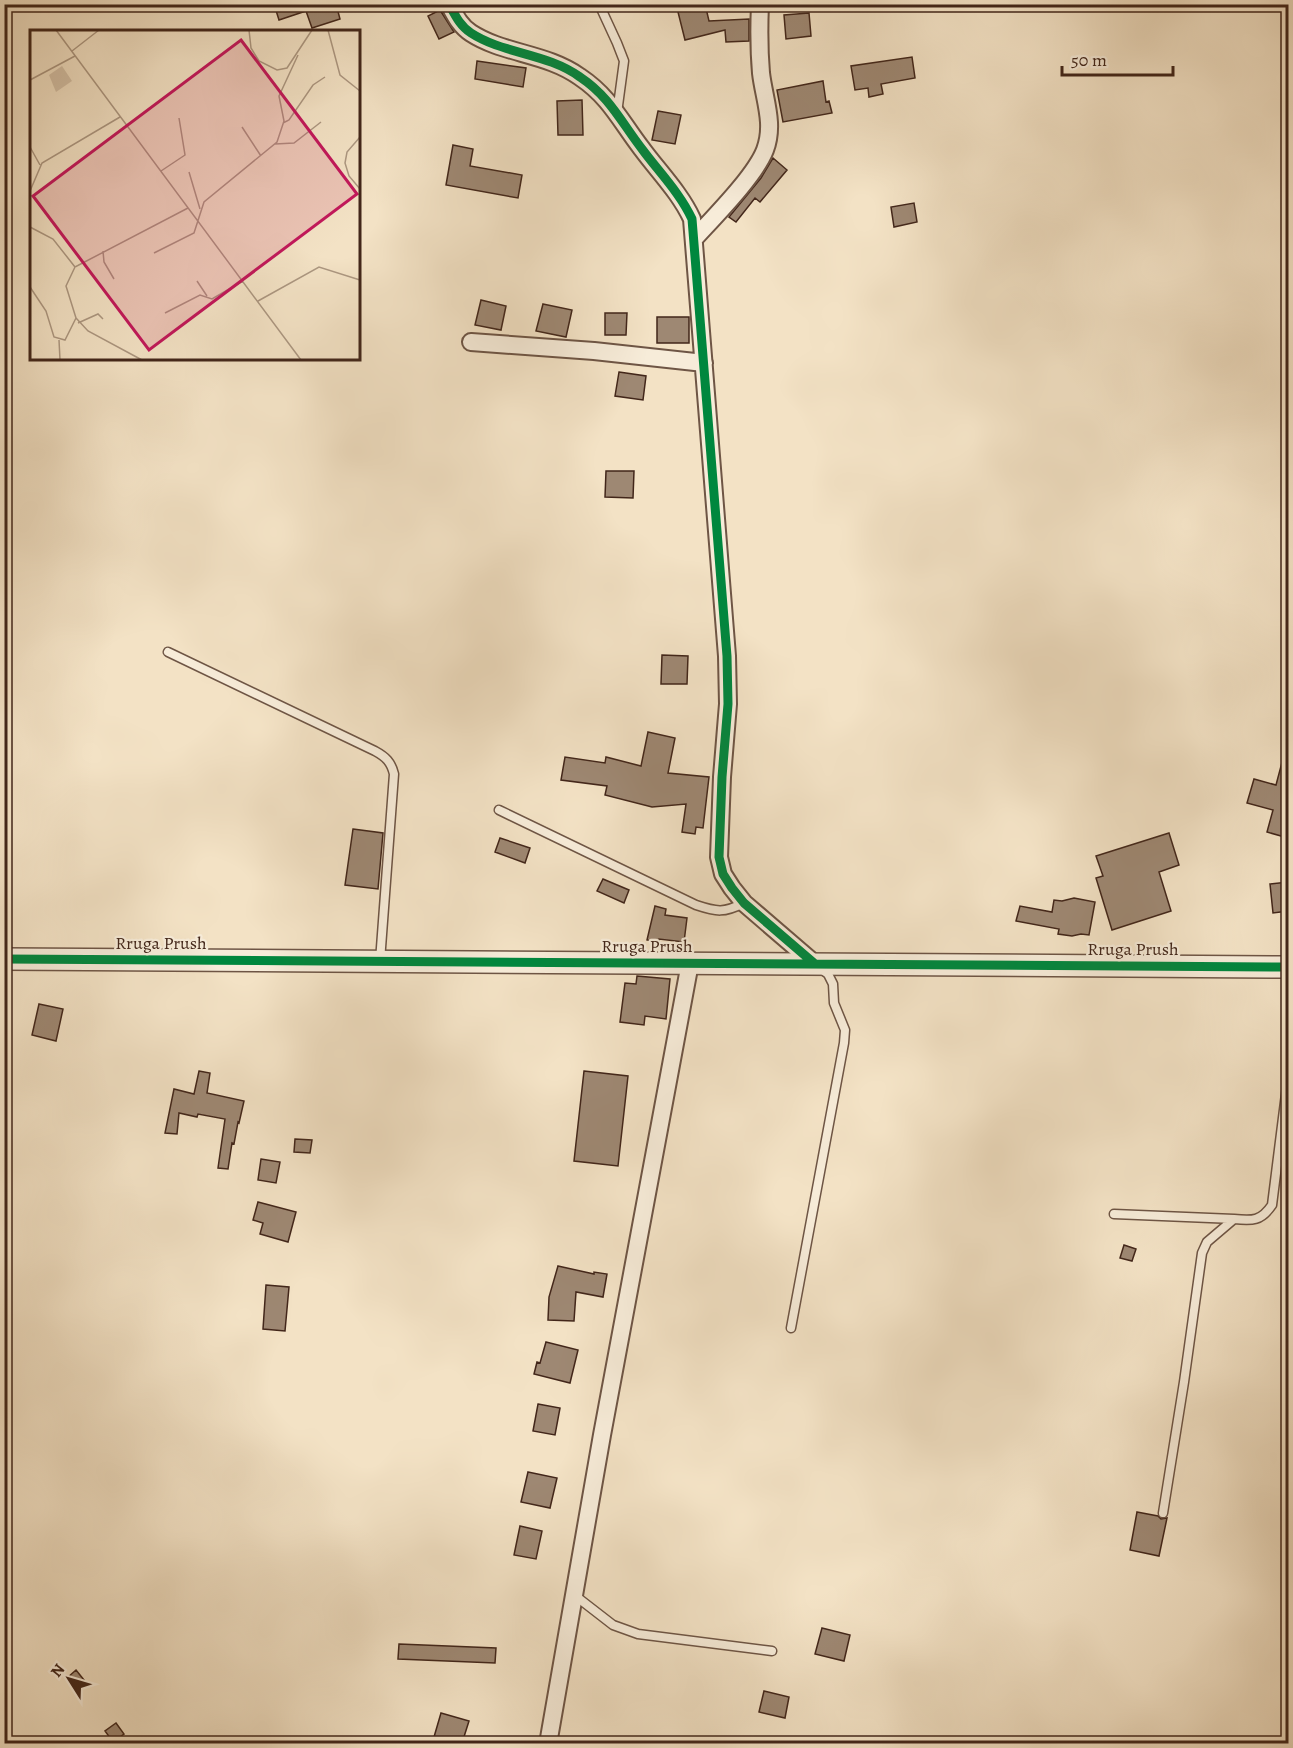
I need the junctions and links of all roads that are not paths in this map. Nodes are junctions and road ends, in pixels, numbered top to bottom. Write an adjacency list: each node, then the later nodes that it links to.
1 (449, 4): 4 (street)
2 (599, 4): 4 (lane)
3 (760, 4): 5 (street)
4 (617, 113): 5 (street)
5 (694, 239): 7 (street)
6 (471, 342): 7 (street)
7 (704, 363): 10 (street)
8 (168, 652): 12 (lane)
9 (499, 810): 10 (lane)
10 (744, 903): 14 (street)
11 (4, 959): 12 (street, Rruga Prush)
12 (380, 961): 13 (street, Rruga Prush)
13 (690, 963): 14 (street, Rruga Prush); 21 (street)
14 (815, 964): 15 (street, Rruga Prush); 19 (lane)
15 (1288, 967)
16 (1288, 1078): 18 (lane)
17 (1114, 1214): 18 (lane)
18 (1234, 1219): 20 (lane)
19 (791, 1328)
20 (1163, 1513)
21 (573, 1594): 22 (lane); 23 (street)
22 (772, 1651)
23 (548, 1743)

